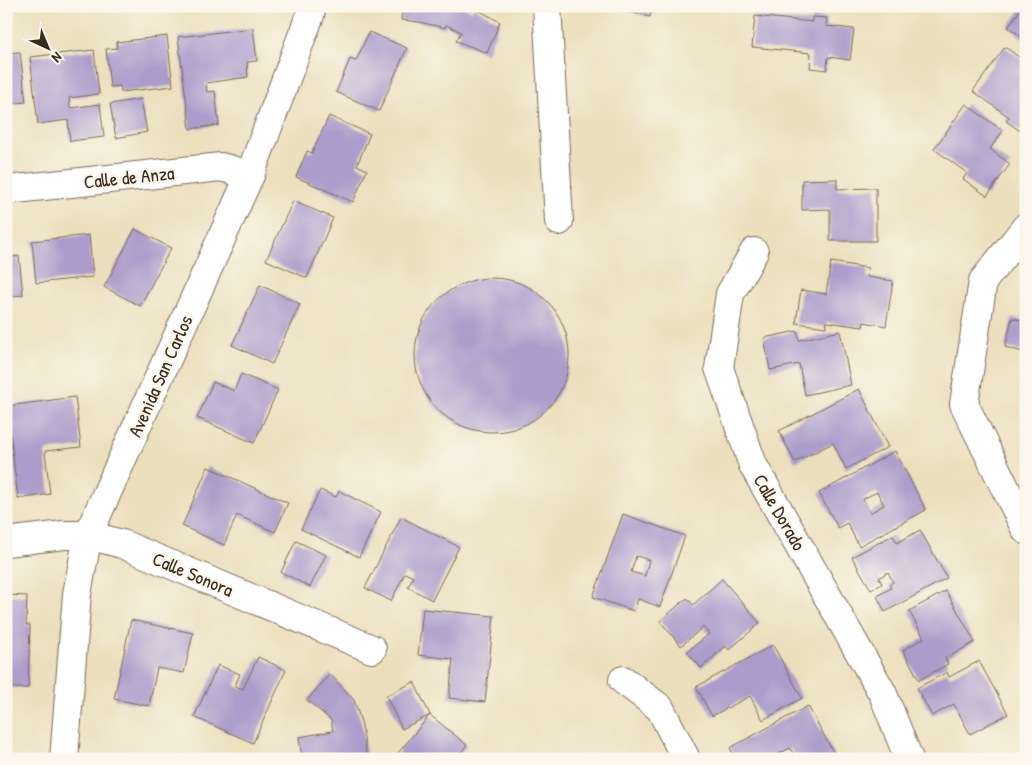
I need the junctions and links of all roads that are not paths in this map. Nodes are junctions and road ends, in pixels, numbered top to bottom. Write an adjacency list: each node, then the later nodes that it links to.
1 (312, 6): 3 (street, Avenida San Carlos)
2 (547, 6): 5 (street)
3 (250, 176): 4 (street, Calle de Anza); 9 (street, Avenida San Carlos)
4 (6, 190)
5 (559, 221)
6 (1026, 227): 8 (street)
7 (754, 252): 15 (street, Calle Dorado)
8 (1026, 530)
9 (88, 535): 10 (street, Calle Sonora); 11 (street, Calle Sonora); 13 (street, Avenida San Carlos)
10 (6, 542)
11 (372, 649)
12 (624, 680): 14 (street)
13 (64, 759)
14 (686, 759)
15 (909, 759)

